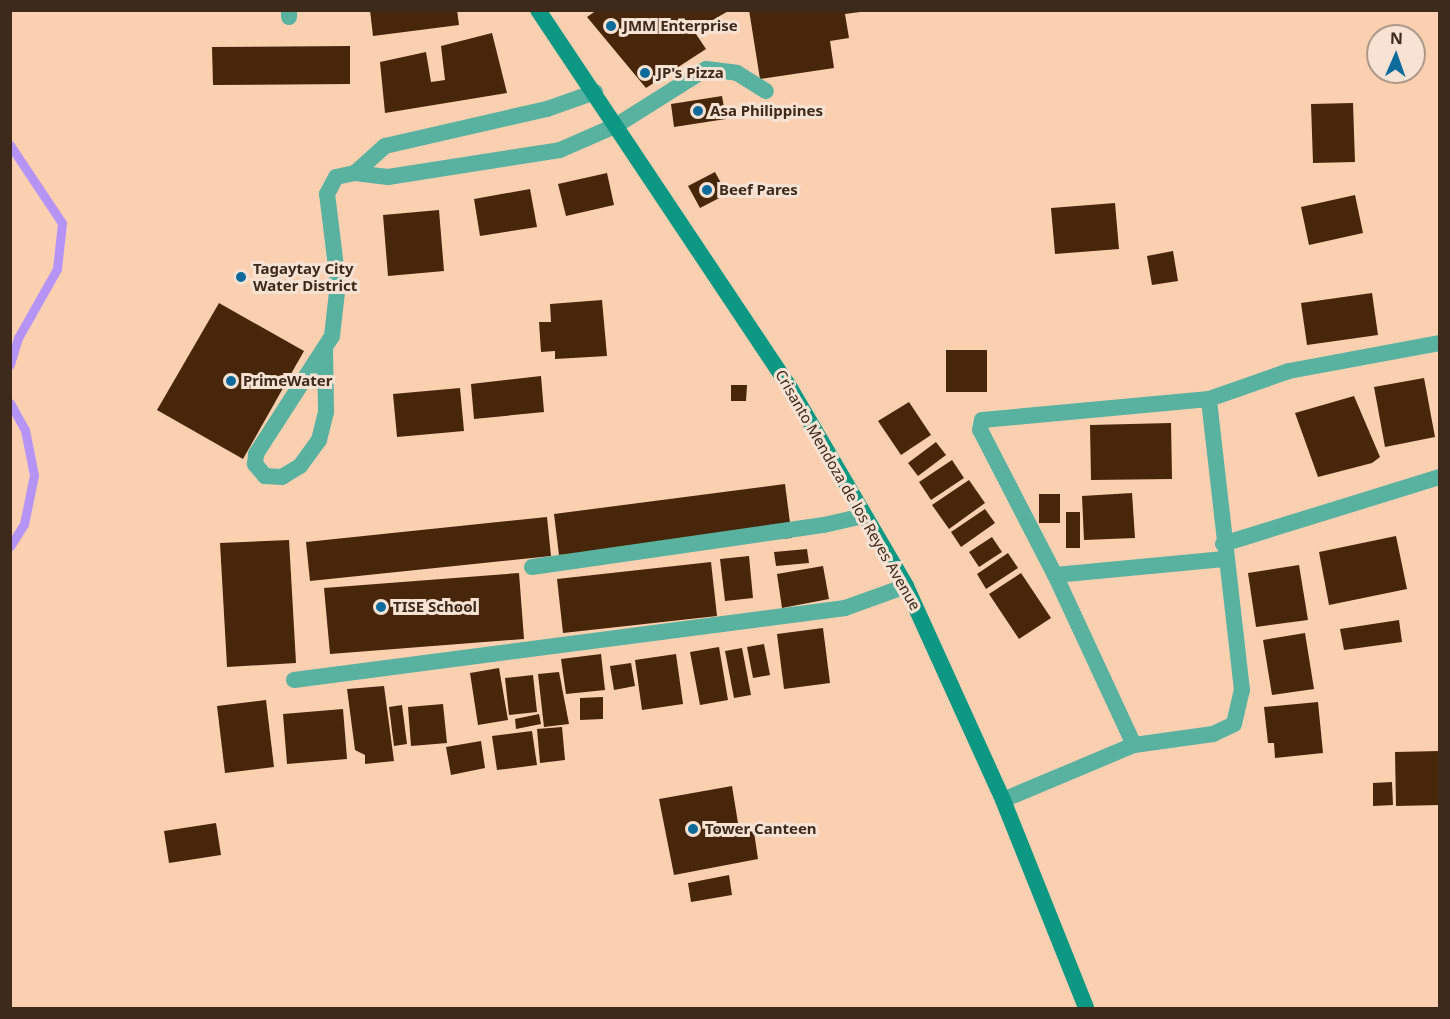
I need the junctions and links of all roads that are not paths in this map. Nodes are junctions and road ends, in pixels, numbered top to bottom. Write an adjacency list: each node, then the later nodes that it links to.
1 (538, 10): 3 (main road, Crisanto Mendoza de los Reyes Avenue)
2 (766, 91): 4 (street)
3 (595, 92): 4 (main road, Crisanto Mendoza de los Reyes Avenue); 5 (street)
4 (617, 125): 5 (street); 10 (main road, Crisanto Mendoza de los Reyes Avenue)
5 (355, 173): 7 (street)
6 (1440, 342): 8 (street)
7 (325, 348): 7 (street)
8 (1209, 399): 11 (street); 13 (street)
9 (1440, 477): 11 (street)
10 (862, 516): 12 (street); 14 (main road, Crisanto Mendoza de los Reyes Avenue)
11 (1224, 552): 13 (street); 16 (street)
12 (532, 567)
13 (1055, 575): 16 (street)
14 (906, 586): 15 (street); 17 (main road, Crisanto Mendoza de los Reyes Avenue)
15 (294, 680)
16 (1134, 745): 17 (street)
17 (1003, 800): 18 (main road, Crisanto Mendoza de los Reyes Avenue)
18 (1086, 1008)

